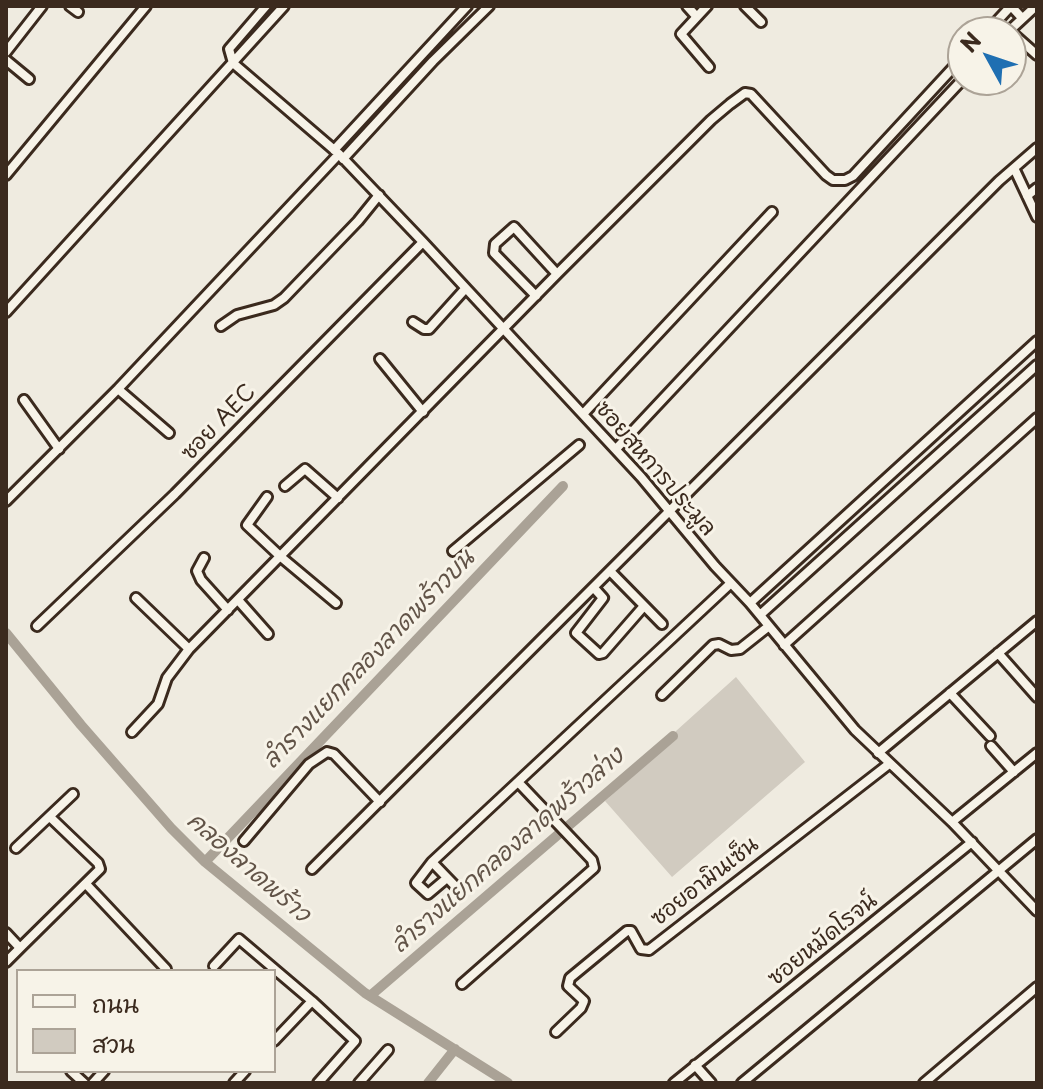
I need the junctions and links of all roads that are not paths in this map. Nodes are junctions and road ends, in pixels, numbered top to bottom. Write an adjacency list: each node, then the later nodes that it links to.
1 (42, 6): 14 (street)
2 (146, 6): 24 (street)
3 (266, 6): 16 (street)
4 (284, 6): 16 (street)
5 (467, 6): 22 (street)
6 (489, 6): 22 (street)
7 (687, 6): 10 (street)
8 (707, 6): 10 (street)
9 (745, 6): 13 (street)
10 (696, 16): 17 (street)
11 (1002, 16): 12 (street)
12 (1020, 16)
13 (761, 22)
14 (6, 52)
15 (6, 60): 19 (street)
16 (233, 63): 22 (street, ซอยสหการประมูล); 34 (street)
17 (709, 67)
18 (947, 74): 31 (street)
19 (29, 79)
20 (947, 96): 51 (street)
21 (1037, 148): 23 (street)
22 (339, 154): 26 (street, ซอยสหการประมูล); 41 (street)
23 (1014, 168): 27 (street); 56 (street)
24 (7, 172)
25 (1037, 188): 27 (street)
26 (379, 195): 30 (street, ซอยสหการประมูล); 36 (street)
27 (1027, 196): 29 (street)
28 (772, 212): 44 (street)
29 (1037, 217)
30 (423, 242): 32 (street, ซอยสหการประมูล); 76 (street, ซอย AEC)
31 (557, 274): 33 (street); 33 (street)
32 (465, 289): 35 (street); 37 (street, ซอยสหการประมูล)
33 (536, 296): 37 (street)
34 (6, 312)
35 (413, 322)
36 (221, 326)
37 (503, 329): 43 (street); 44 (street, ซอยสหการประมูล)
38 (1037, 341): 45 (street)
39 (380, 359): 43 (street)
40 (1037, 365): 47 (street)
41 (118, 389): 48 (street); 50 (street)
42 (24, 400): 50 (street)
43 (423, 412): 54 (street)
44 (584, 413): 51 (street, ซอยสหการประมูล)
45 (953, 418): 47 (street); 57 (street)
46 (1037, 418): 79 (street)
47 (965, 429): 58 (street)
48 (169, 433)
49 (579, 445): 59 (street)
50 (59, 449): 55 (street)
51 (616, 449): 56 (street, ซอยสหการประมูล)
52 (285, 486): 54 (street)
53 (267, 497): 60 (street)
54 (338, 498): 60 (street)
55 (6, 501)
56 (670, 512): 63 (street); 65 (street, ซอยสหการประมูล)
57 (852, 512): 58 (street); 62 (street)
58 (862, 523): 64 (street)
59 (453, 551)
60 (281, 557): 68 (street); 69 (street)
61 (204, 558): 72 (street)
62 (792, 565): 64 (street); 70 (street)
63 (610, 571): 66 (street); 71 (street)
64 (802, 577): 73 (street)
65 (731, 583): 70 (street, ซอยสหการประมูล); 90 (street)
66 (594, 588): 71 (street); 92 (street)
67 (136, 598): 80 (street)
68 (238, 600): 72 (street); 78 (street)
69 (336, 603)
70 (750, 603): 73 (street, ซอยสหการประมูล)
71 (644, 606): 75 (street)
72 (228, 610): 80 (street)
73 (760, 615): 77 (street, ซอยสหการประมูล)
74 (1037, 621): 81 (street)
75 (662, 624)
76 (37, 626)
77 (769, 626): 79 (street, ซอยสหการประมูล); 83 (street)
78 (268, 634)
79 (784, 645): 86 (street, ซอยสหการประมูล)
80 (189, 649): 85 (street)
81 (998, 653): 82 (street); 84 (street)
82 (950, 693): 86 (street); 89 (street)
83 (662, 695)
84 (1037, 697)
85 (132, 732)
86 (878, 753): 88 (street, ซอยสหการประมูล)
87 (1037, 753): 89 (street)
88 (889, 764): 94 (street, ซอยสหการประมูล); 116 (street, ซอยอามินเซ็น)
89 (1014, 772): 94 (street)
90 (518, 782): 99 (street); 113 (street)
91 (73, 794): 93 (street)
92 (380, 802): 96 (street); 100 (street)
93 (50, 817): 98 (street); 103 (street)
94 (952, 822): 97 (street, ซอยสหการประมูล)
95 (1037, 839): 101 (street)
96 (244, 841)
97 (972, 842): 101 (street, ซอยสหการประมูล); 119 (street, ซอยหมัดโรจน์)
98 (16, 848)
99 (432, 862): 102 (street); 102 (street)
100 (312, 869)
101 (999, 871): 105 (street, ซอยสหการประมูล); 124 (street)
102 (447, 878): 104 (street)
103 (86, 884): 107 (street); 110 (street)
104 (459, 890)
105 (1037, 911)
106 (6, 933): 107 (street)
107 (20, 948): 108 (street)
108 (6, 962)
109 (214, 966): 111 (street)
110 (166, 969)
111 (274, 969)
112 (276, 970): 115 (street)
113 (462, 984)
114 (1037, 987): 125 (street)
115 (312, 1001): 117 (street); 120 (street)
116 (556, 1032)
117 (276, 1039)
118 (388, 1050): 121 (street)
119 (695, 1065): 122 (street, ซอยหมัดโรจน์); 123 (street)
120 (318, 1083)
121 (359, 1083)
122 (674, 1083)
123 (711, 1083)
124 (742, 1083)
125 (924, 1083)

